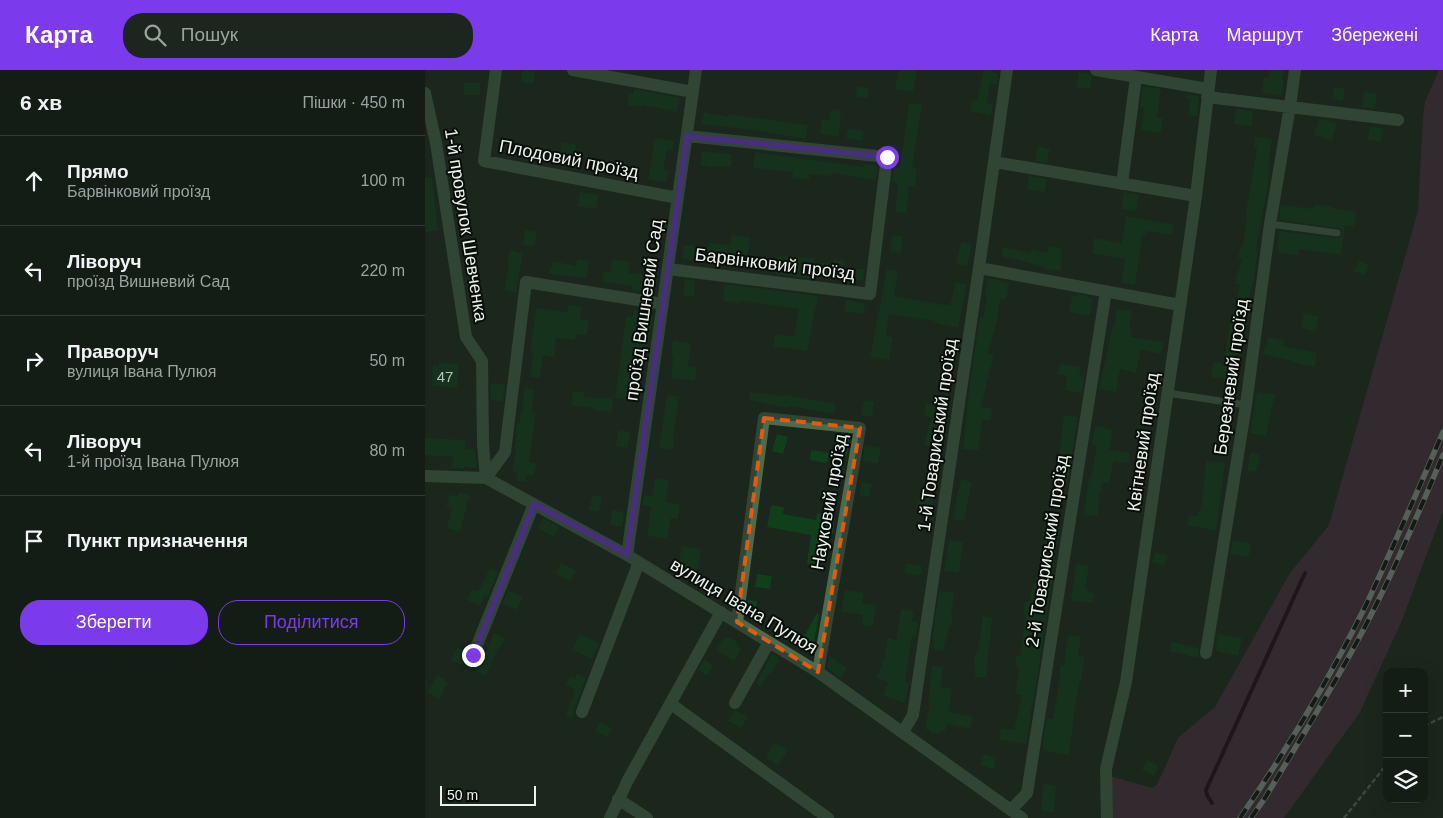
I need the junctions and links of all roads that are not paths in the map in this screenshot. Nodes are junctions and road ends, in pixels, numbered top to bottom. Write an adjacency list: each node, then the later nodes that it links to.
1 (496, 70): 18 (street, Плодовий проїзд)
2 (573, 70): 9 (street)
3 (696, 70): 9 (street, проїзд Вишневий Сад)
4 (1007, 70): 15 (street, 1-й Товариський проїзд)
5 (1096, 70): 8 (street)
6 (1211, 70): 11 (street, Квітневий проїзд)
7 (1295, 70): 12 (street, Березневий проїзд)
8 (1136, 77): 11 (street); 16 (street)
9 (693, 92): 14 (street, проїзд Вишневий Сад)
10 (425, 93): 29 (street, 1-й провулок Шевченка)
11 (1208, 93): 12 (street); 17 (street, Квітневий проїзд)
12 (1290, 106): 13 (street); 19 (street, Березневий проїзд)
13 (1397, 120)
14 (687, 136): 18 (street, проїзд Вишневий Сад); 21 (street, Барвінковий проїзд)
15 (994, 162): 16 (street); 22 (street, 1-й Товариський проїзд)
16 (1122, 184): 17 (street)
17 (1196, 196): 25 (street, Квітневий проїзд)
18 (678, 198): 21 (street, проїзд Вишневий Сад)
19 (1269, 224): 20 (lane); 27 (street, Березневий проїзд)
20 (1337, 233)
21 (668, 268): 24 (street, проїзд Вишневий Сад)
22 (979, 268): 23 (street); 42 (street, 1-й Товариський проїзд)
23 (1106, 291): 25 (street); 44 (street, 2-й Товариський проїзд)
24 (663, 304): 29 (street); 31 (street, проїзд Вишневий Сад)
25 (1180, 305): 26 (street, Квітневий проїзд)
26 (1168, 393): 27 (lane); 48 (street, Квітневий проїзд)
27 (1246, 405): 36 (street, Березневий проїзд)
28 (425, 476): 29 (street, вулиця Івана Пулюя)
29 (486, 478): 30 (street, вулиця Івана Пулюя)
30 (534, 504): 31 (street, вулиця Івана Пулюя); 37 (street)
31 (627, 554): 32 (street, вулиця Івана Пулюя)
32 (639, 562): 33 (street, вулиця Івана Пулюя); 41 (street)
33 (721, 612): 34 (street, вулиця Івана Пулюя); 40 (street)
34 (737, 622): 35 (street, вулиця Івана Пулюя); 38 (street, Науковий проїзд)
35 (769, 642): 38 (street, вулиця Івана Пулюя); 39 (street)
36 (1206, 653)
37 (473, 655)
38 (818, 672): 42 (street, вулиця Івана Пулюя)
39 (735, 703)
40 (671, 704): 43 (street); 47 (street)
41 (582, 712)
42 (903, 732): 44 (street, вулиця Івана Пулюя)
43 (618, 799): 45 (street); 46 (street)
44 (1016, 814)
45 (610, 818)
46 (647, 818)
47 (828, 818)
48 (1107, 818)

